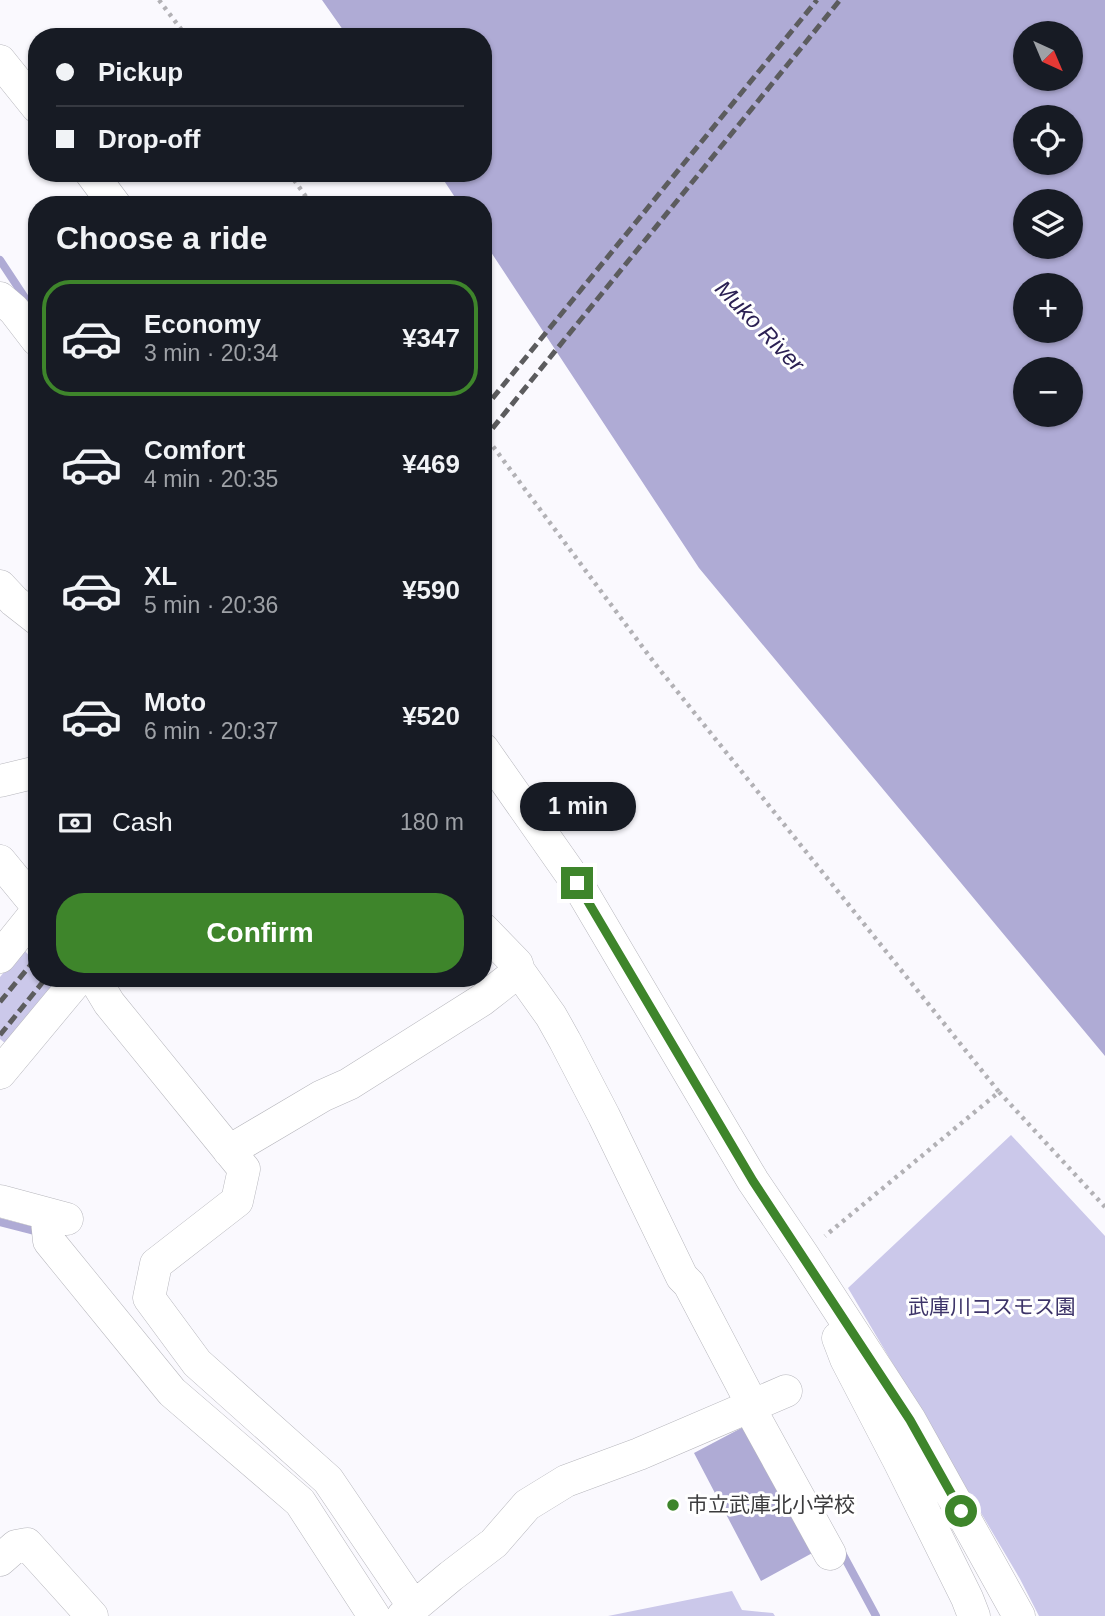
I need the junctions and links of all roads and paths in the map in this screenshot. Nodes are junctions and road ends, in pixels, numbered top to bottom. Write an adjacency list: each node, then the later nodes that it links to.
1 (159, 0): 2 (path)
2 (180, 28)
3 (0, 61): 4 (street)
4 (28, 96)
5 (5, 309): 6 (street)
6 (28, 331)
7 (492, 445): 20 (path)
8 (492, 762): 24 (street)
9 (28, 774): 10 (street)
10 (0, 781)
11 (0, 861): 12 (street)
12 (28, 897)
13 (28, 920): 15 (street)
14 (492, 938): 16 (street)
15 (0, 957)
16 (519, 971): 21 (street); 26 (street)
17 (93, 987): 19 (street)
18 (101, 987): 21 (street)
19 (0, 1073)
20 (999, 1092): 23 (path); 24 (path)
21 (229, 1151): 29 (street)
22 (0, 1200): 31 (street)
23 (1105, 1207)
24 (803, 1255): 32 (street); 33 (street)
25 (786, 1391): 26 (street)
26 (755, 1405): 28 (street); 29 (street)
27 (3, 1551): 30 (street)
28 (830, 1554)
29 (408, 1611)
30 (92, 1616)
31 (374, 1616)
32 (974, 1616)
33 (1019, 1616)

